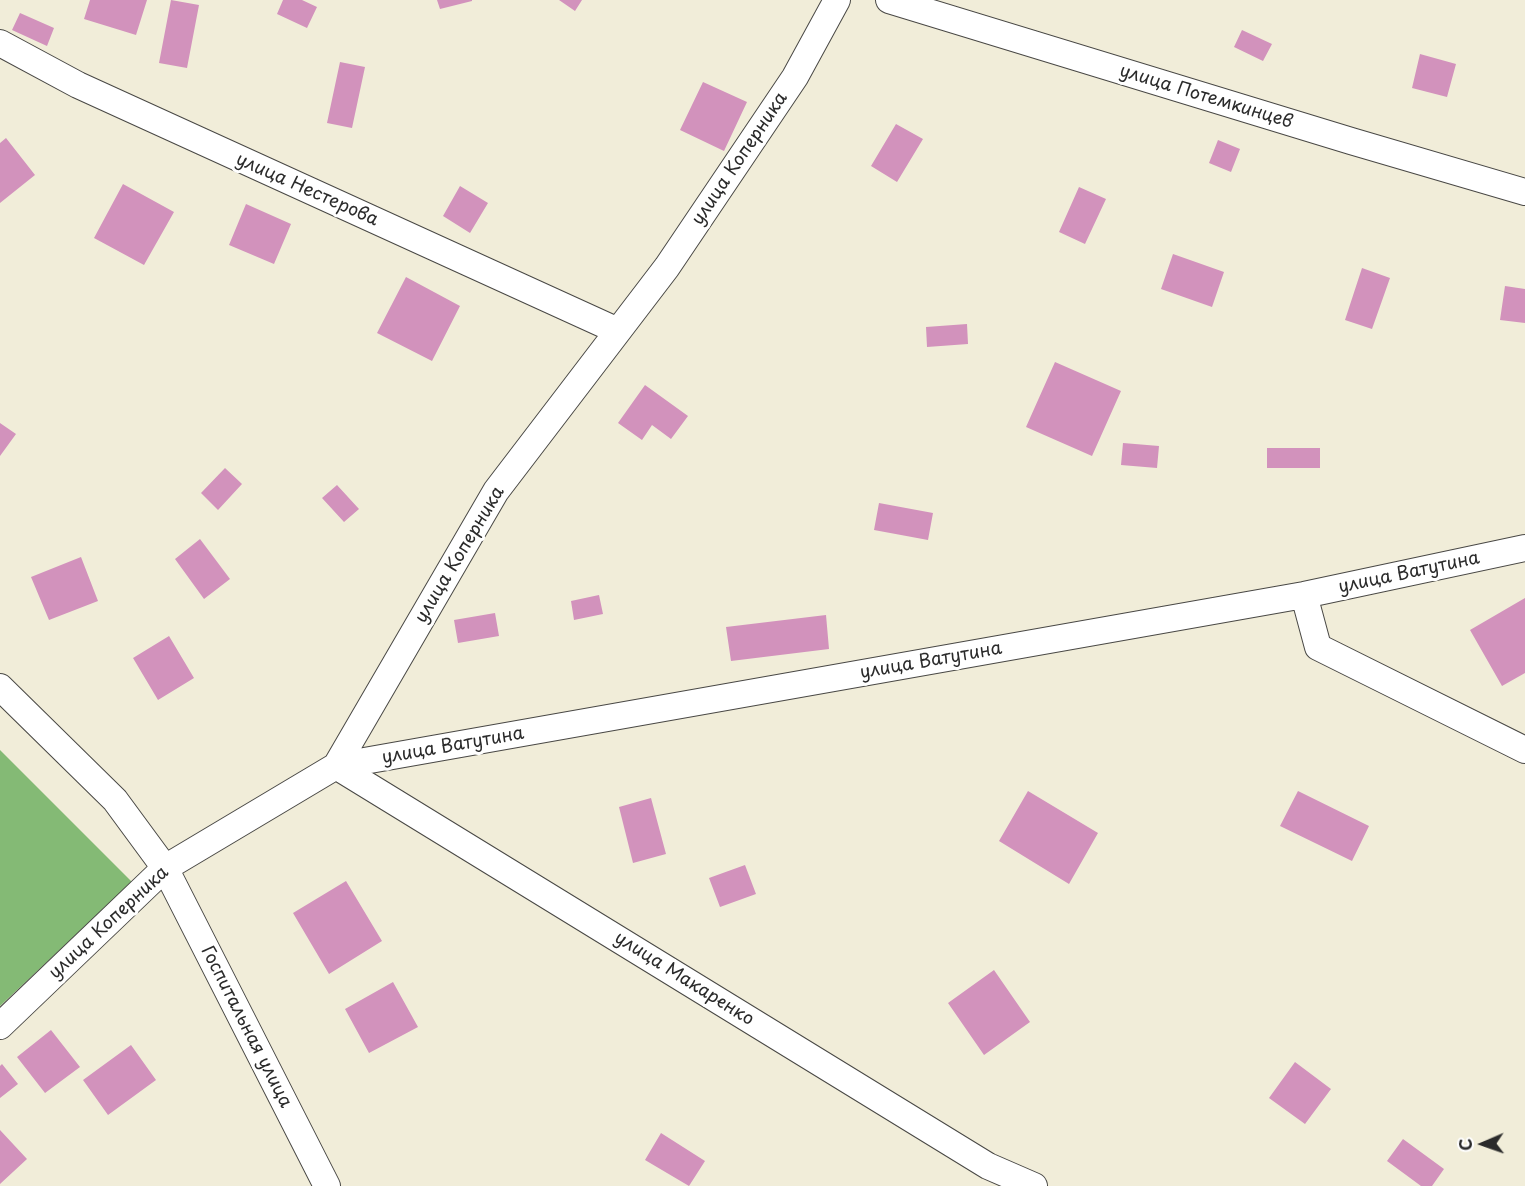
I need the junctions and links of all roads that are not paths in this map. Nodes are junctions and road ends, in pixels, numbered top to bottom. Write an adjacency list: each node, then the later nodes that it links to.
1 (837, 0): 5 (street, улица Коперника)
2 (889, 0): 4 (street, улица Потемкинцев)
3 (0, 43): 5 (street, улица Нестерова)
4 (1525, 192)
5 (618, 331): 10 (street, улица Коперника)
6 (1525, 548): 7 (street, улица Ватутина)
7 (1304, 595): 9 (street); 10 (street, улица Ватутина)
8 (0, 687): 11 (street, Госпитальная улица)
9 (1525, 750)
10 (336, 766): 11 (street, улица Коперника); 14 (street, улица Макаренко)
11 (165, 868): 12 (street, улица Коперника); 13 (street, Госпитальная улица)
12 (0, 1026)
13 (327, 1186)
14 (1034, 1186)

